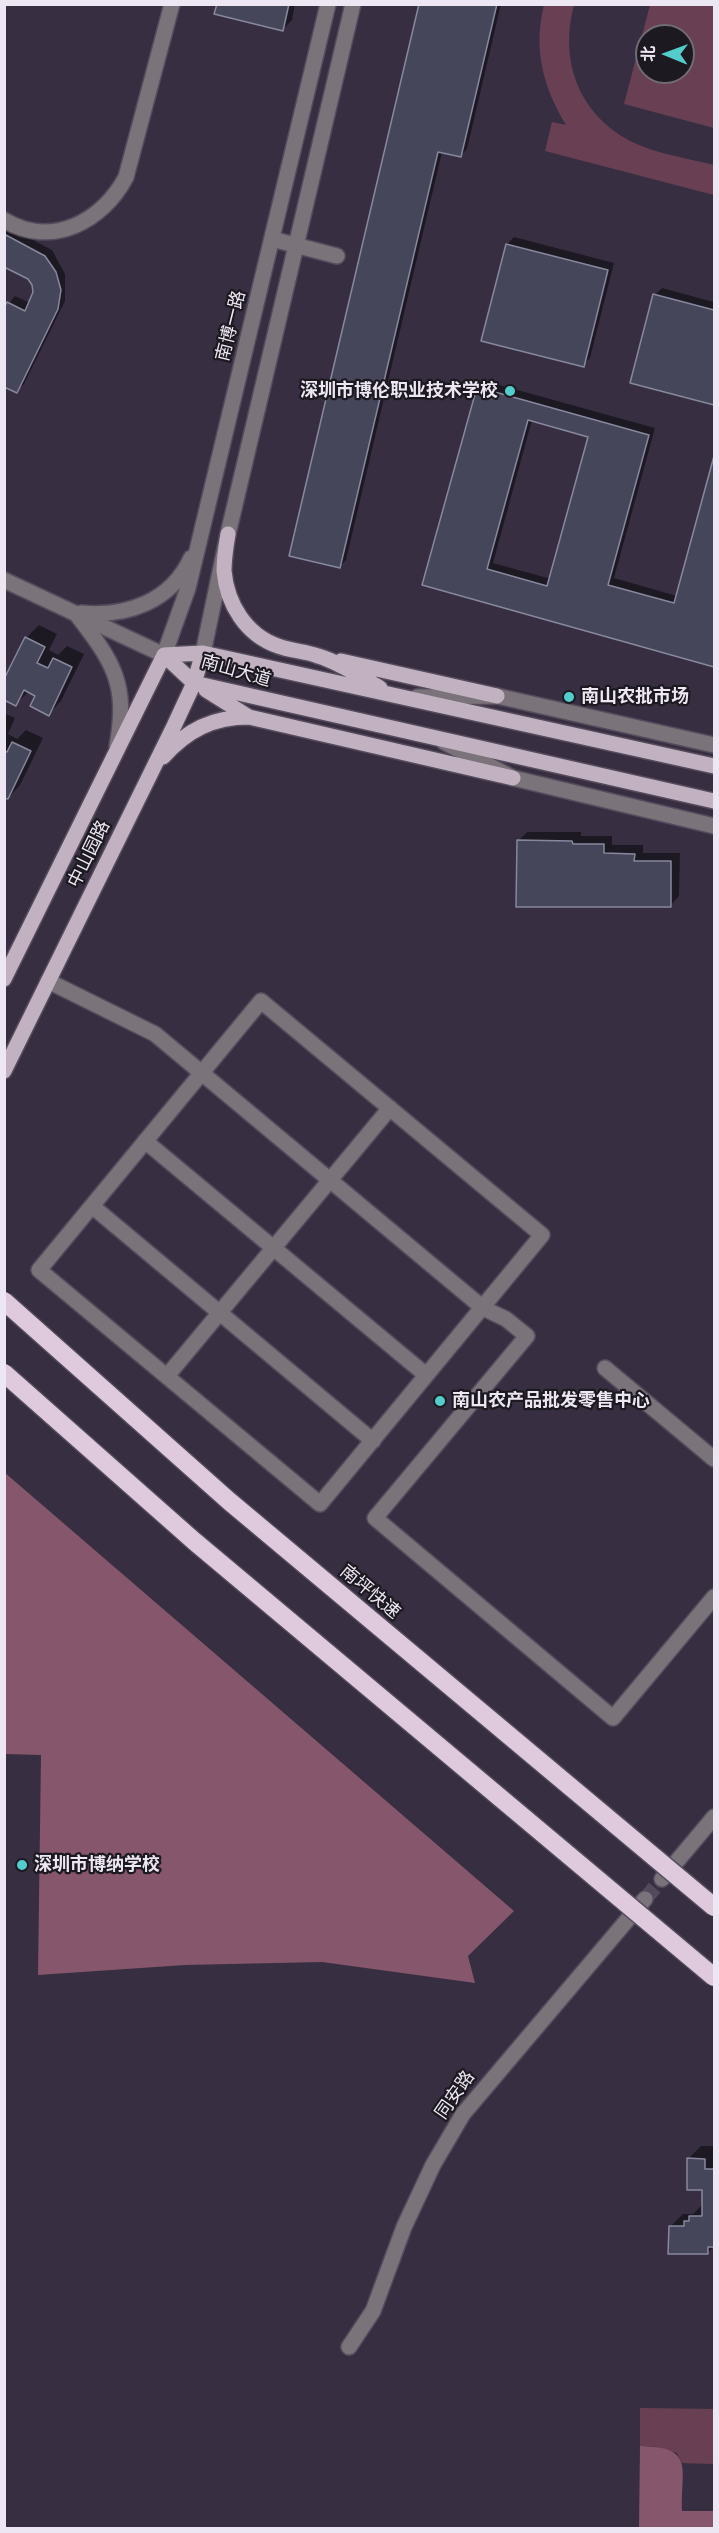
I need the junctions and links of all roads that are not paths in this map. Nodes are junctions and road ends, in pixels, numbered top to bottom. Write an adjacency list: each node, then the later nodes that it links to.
1 (172, 4): 4 (street)
2 (328, 4): 5 (street, 南博一路)
3 (353, 4): 6 (street)
4 (4, 220)
5 (272, 239): 6 (street); 9 (street, 南博一路)
6 (296, 245): 7 (street); 8 (street)
7 (337, 256)
8 (228, 534): 12 (street); 14 (main road)
9 (201, 536): 11 (street); 13 (street, 南博一路)
10 (4, 580): 11 (street)
11 (75, 613): 13 (street); 22 (street)
12 (203, 653): 13 (main road, 南山大道); 15 (main road, 中山园路); 17 (main road, 南山大道)
13 (164, 655): 15 (main road, 南山大道); 22 (main road, 中山园路)
14 (320, 656): 16 (main road); 17 (main road)
15 (194, 683): 18 (main road); 19 (main road, 南山大道); 24 (main road, 中山园路)
16 (496, 696): 17 (street); 21 (street)
17 (399, 698): 23 (main road, 南山大道)
18 (249, 717): 20 (main road); 24 (main road)
19 (436, 738): 20 (main road); 25 (street); 26 (main road, 南山大道)
20 (366, 745): 25 (main road)
21 (714, 746)
22 (116, 754): 28 (main road, 中山园路)
23 (714, 766)
24 (151, 770): 29 (main road, 中山园路)
25 (513, 778): 27 (street)
26 (714, 801)
27 (714, 826)
28 (4, 979)
29 (48, 981): 30 (main road, 中山园路); 31 (street)
30 (4, 1071)
31 (202, 1073): 32 (street); 33 (street); 34 (street)
32 (390, 1108): 34 (street); 38 (street)
33 (145, 1141): 35 (street); 36 (street)
34 (330, 1180): 36 (street); 38 (street)
35 (92, 1206): 39 (street); 43 (street)
36 (274, 1248): 39 (street); 42 (street)
37 (4, 1301): 50 (highway, 南坪快速, bridge)
38 (483, 1308): 42 (street); 46 (street)
39 (219, 1313): 43 (street); 44 (street)
40 (605, 1368): 45 (street)
41 (4, 1373): 51 (highway, bridge)
42 (426, 1375): 44 (street)
43 (166, 1376): 44 (street)
44 (373, 1441)
45 (714, 1459)
46 (714, 1597)
47 (714, 1817): 48 (street)
48 (662, 1879)
49 (645, 1899): 52 (street, 同安路)
50 (714, 1907)
51 (714, 1977)
52 (349, 2347)

